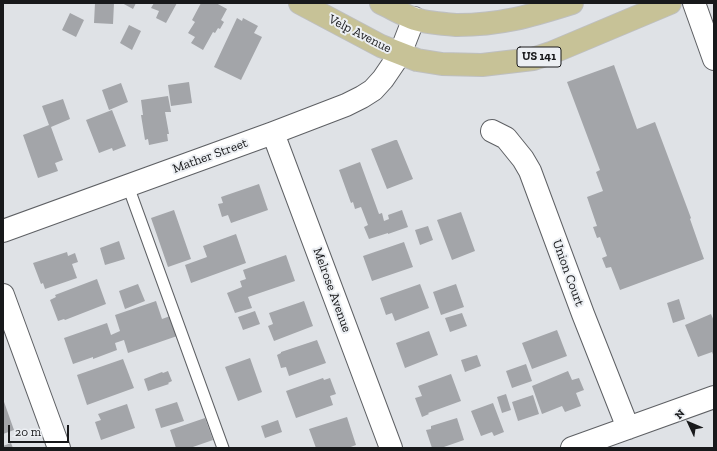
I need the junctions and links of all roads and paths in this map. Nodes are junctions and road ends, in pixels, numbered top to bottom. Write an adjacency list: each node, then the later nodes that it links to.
1 (300, 3): 7 (main road, Velp Avenue / US 141)
2 (381, 3): 6 (main road)
3 (572, 3): 6 (main road)
4 (670, 3): 7 (main road, US 141)
5 (694, 3): 8 (street)
6 (414, 18): 7 (street, Mather Street)
7 (400, 54): 10 (street, Mather Street)
8 (714, 59)
9 (492, 130): 15 (street, Union Court)
10 (273, 133): 11 (street, Mather Street); 18 (street, Melrose Avenue)
11 (128, 186): 12 (street, Mather Street); 17 (lane)
12 (3, 231)
13 (3, 295): 16 (street)
14 (714, 397): 15 (street)
15 (628, 428): 19 (street)
16 (59, 448)
17 (223, 448)
18 (391, 448)
19 (572, 448)

